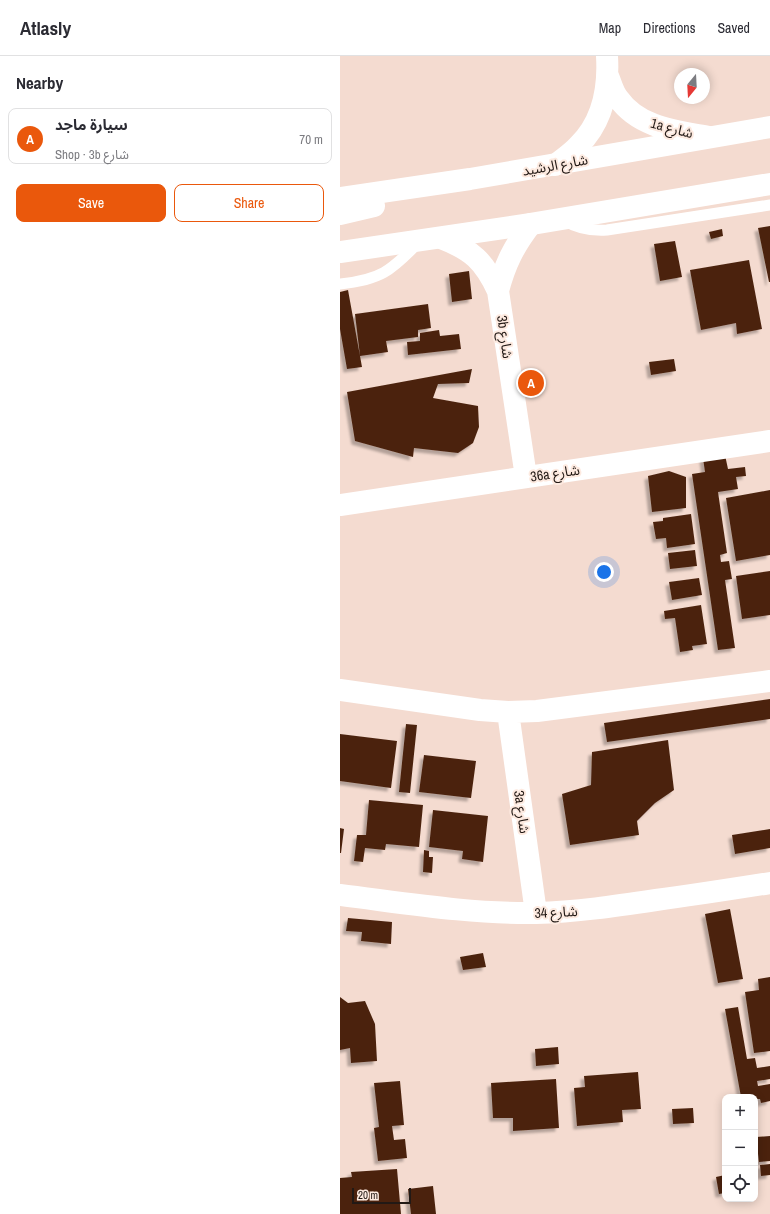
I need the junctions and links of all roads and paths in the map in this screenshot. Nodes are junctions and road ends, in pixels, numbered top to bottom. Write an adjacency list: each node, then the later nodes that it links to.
1 (607, 66): 3 (street, 1a شارع); 4 (street, 1a شارع)
2 (770, 127): 3 (street, شارع الرشيد)
3 (711, 138): 4 (street, شارع الرشيد)
4 (555, 165): 5 (street, شارع الرشيد)
5 (470, 179): 7 (street, شارع الرشيد); 9 (street)
6 (770, 184): 10 (street)
7 (340, 198)
8 (770, 205): 10 (lane)
9 (340, 214)
10 (562, 219): 11 (street)
11 (531, 224): 12 (street); 15 (street, 3b شارع)
12 (430, 239): 13 (street); 14 (lane); 15 (street, 3b شارع)
13 (340, 252)
14 (340, 284)
15 (498, 291): 17 (street, 3b شارع)
16 (770, 441): 17 (street, 36a شارع)
17 (526, 477): 18 (street, 36a شارع)
18 (340, 505)
19 (770, 681): 21 (street)
20 (340, 690): 21 (street)
21 (508, 712): 24 (street, 3a شارع)
22 (770, 883): 24 (street, شارع 34)
23 (340, 895): 24 (street, شارع 34)
24 (536, 913)

